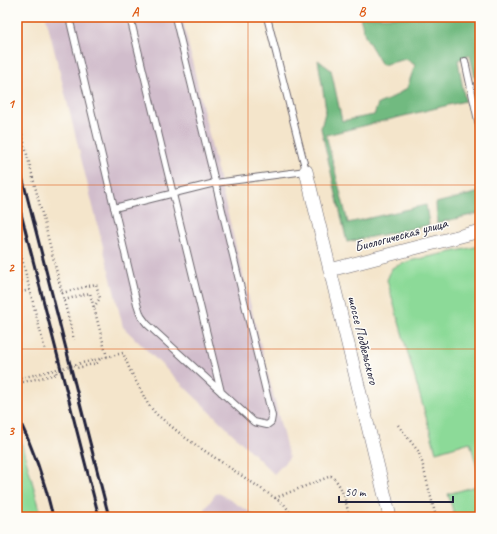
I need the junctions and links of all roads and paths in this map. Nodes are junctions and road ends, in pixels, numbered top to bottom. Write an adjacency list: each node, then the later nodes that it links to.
1 (69, 17): 11 (lane)
2 (130, 17): 10 (lane)
3 (175, 17): 9 (lane)
4 (267, 17): 8 (lane)
5 (465, 61): 7 (lane)
6 (17, 116): 18 (path)
7 (480, 130)
8 (306, 171): 9 (lane); 15 (street, шоссе Подбельского)
9 (216, 183): 10 (lane); 28 (lane)
10 (173, 193): 11 (lane); 28 (lane)
11 (114, 208): 28 (lane)
12 (480, 231): 15 (street, Биологическая улица)
13 (17, 239): 17 (path)
14 (17, 269): 16 (path)
15 (330, 270): 33 (street, шоссе Подбельского)
16 (17, 284)
17 (30, 290): 19 (path); 23 (path)
18 (62, 292): 20 (path); 21 (path)
19 (17, 293)
20 (64, 300): 21 (path); 22 (path)
21 (94, 308): 24 (path)
22 (74, 340)
23 (45, 350)
24 (107, 357): 25 (path); 30 (path)
25 (56, 370): 26 (path); 27 (path)
26 (17, 379)
27 (19, 383)
28 (221, 392)
29 (398, 425): 34 (path)
30 (275, 498): 31 (path); 32 (path)
31 (293, 517)
32 (349, 517)
33 (390, 517)
34 (436, 517)

